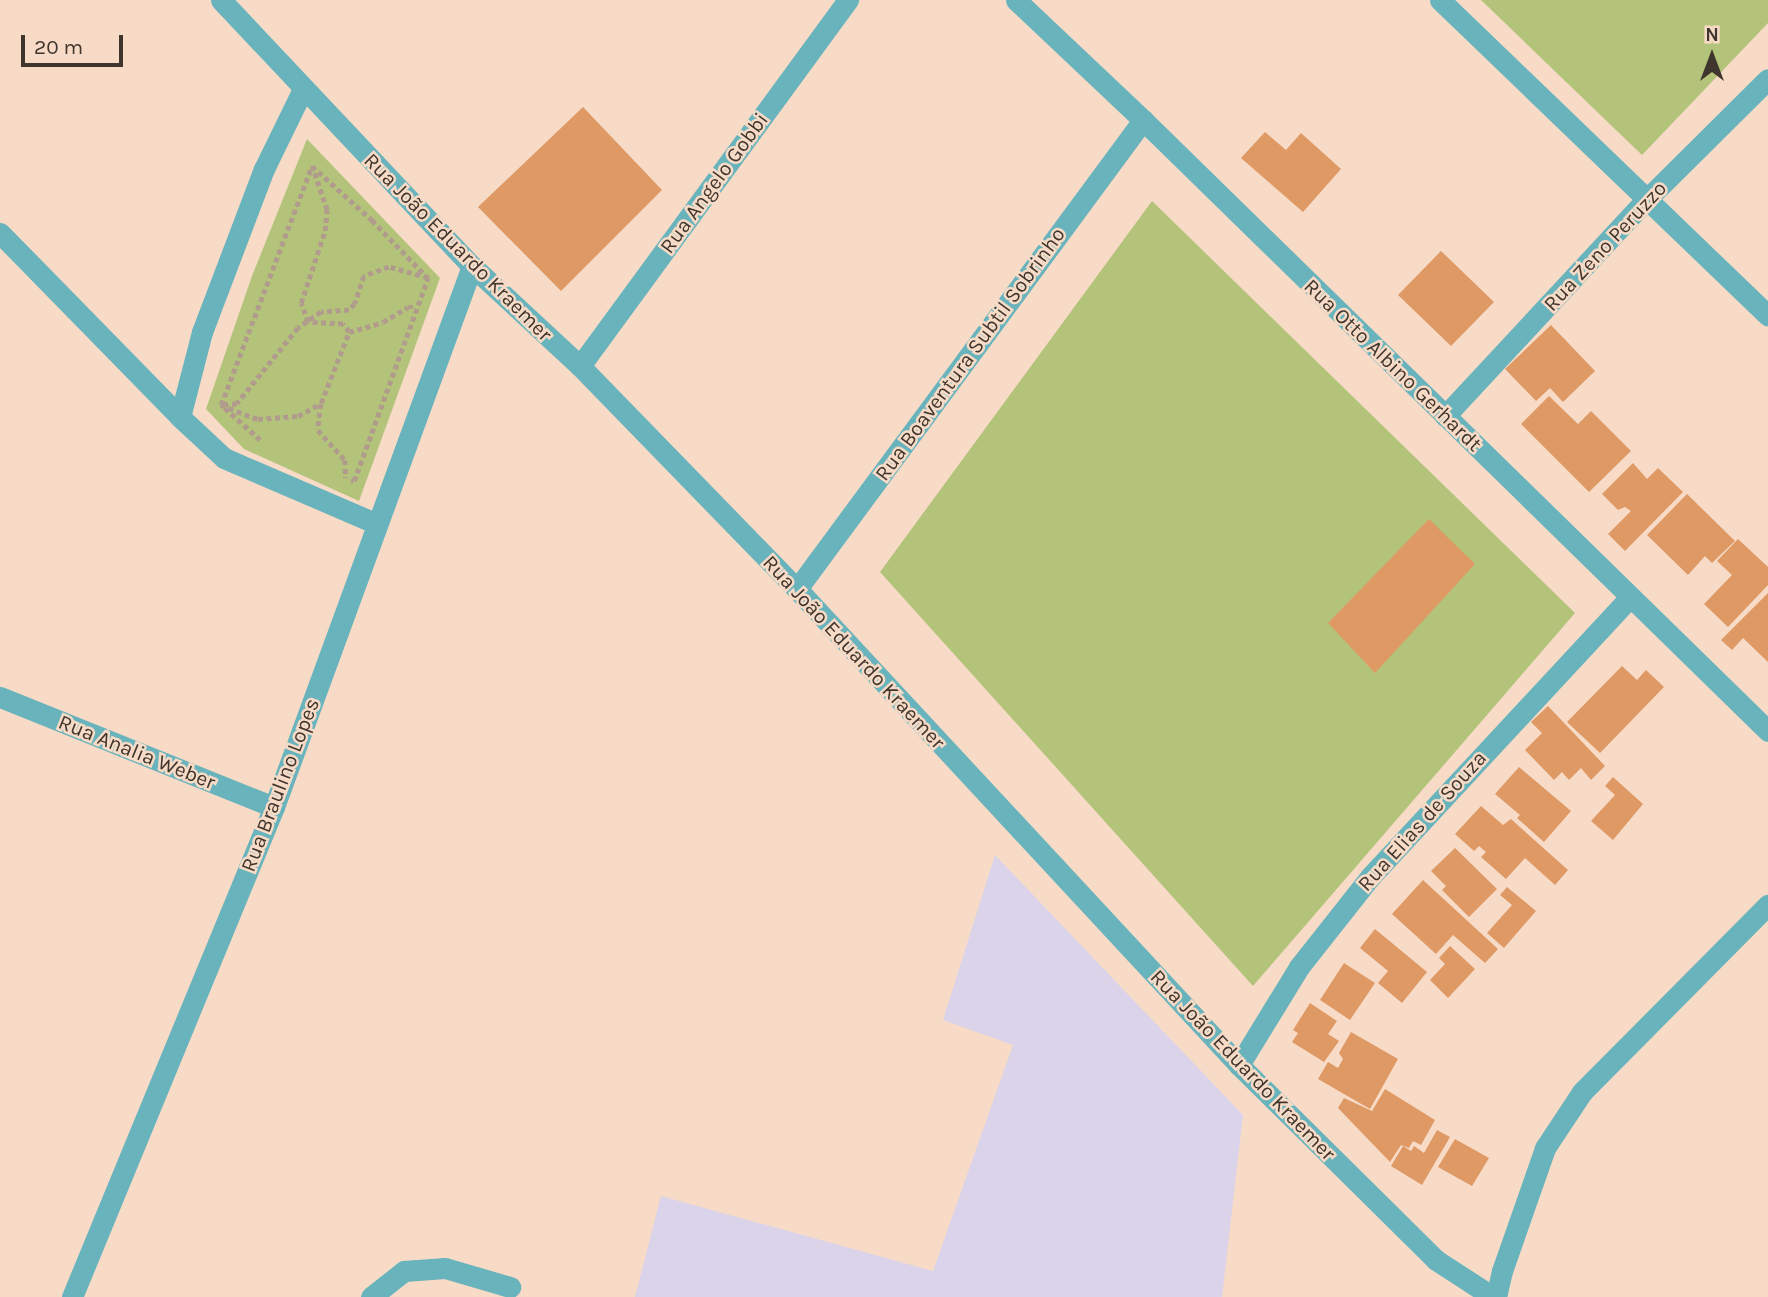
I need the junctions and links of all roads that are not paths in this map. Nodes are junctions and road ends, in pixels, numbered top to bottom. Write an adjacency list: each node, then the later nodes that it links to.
1 (221, 0): 6 (street, Rua João Eduardo Kraemer)
2 (848, 0): 12 (street, Rua Angelo Gobbi)
3 (1016, 0): 7 (street, Rua Otto Albino Gerhardt)
4 (1440, 0): 8 (street)
5 (1768, 79): 8 (street, Rua Zeno Peruzzo)
6 (303, 89): 10 (street, Rua João Eduardo Kraemer); 14 (street)
7 (1143, 120): 13 (street, Rua Otto Albino Gerhardt); 16 (street, Rua Boaventura Subtil Sobrinho)
8 (1647, 199): 11 (street); 13 (street, Rua Zeno Peruzzo)
9 (0, 233): 14 (street)
10 (472, 266): 12 (street, Rua João Eduardo Kraemer); 15 (street, Rua Braulino Lopes)
11 (1768, 316)
12 (580, 366): 16 (street, Rua João Eduardo Kraemer)
13 (1446, 416): 17 (street, Rua Otto Albino Gerhardt)
14 (180, 417): 15 (street)
15 (377, 524): 20 (street, Rua Braulino Lopes)
16 (797, 589): 22 (street, Rua João Eduardo Kraemer)
17 (1629, 598): 19 (street, Rua Otto Albino Gerhardt); 22 (street, Rua Elias de Souza)
18 (0, 697): 20 (street, Rua Analia Weber)
19 (1768, 732)
20 (274, 807): 24 (street, Rua Braulino Lopes)
21 (1768, 905): 26 (street)
22 (1240, 1065): 26 (street, Rua João Eduardo Kraemer)
23 (510, 1287): 25 (street)
24 (72, 1297)
25 (371, 1297)
26 (1495, 1297)

